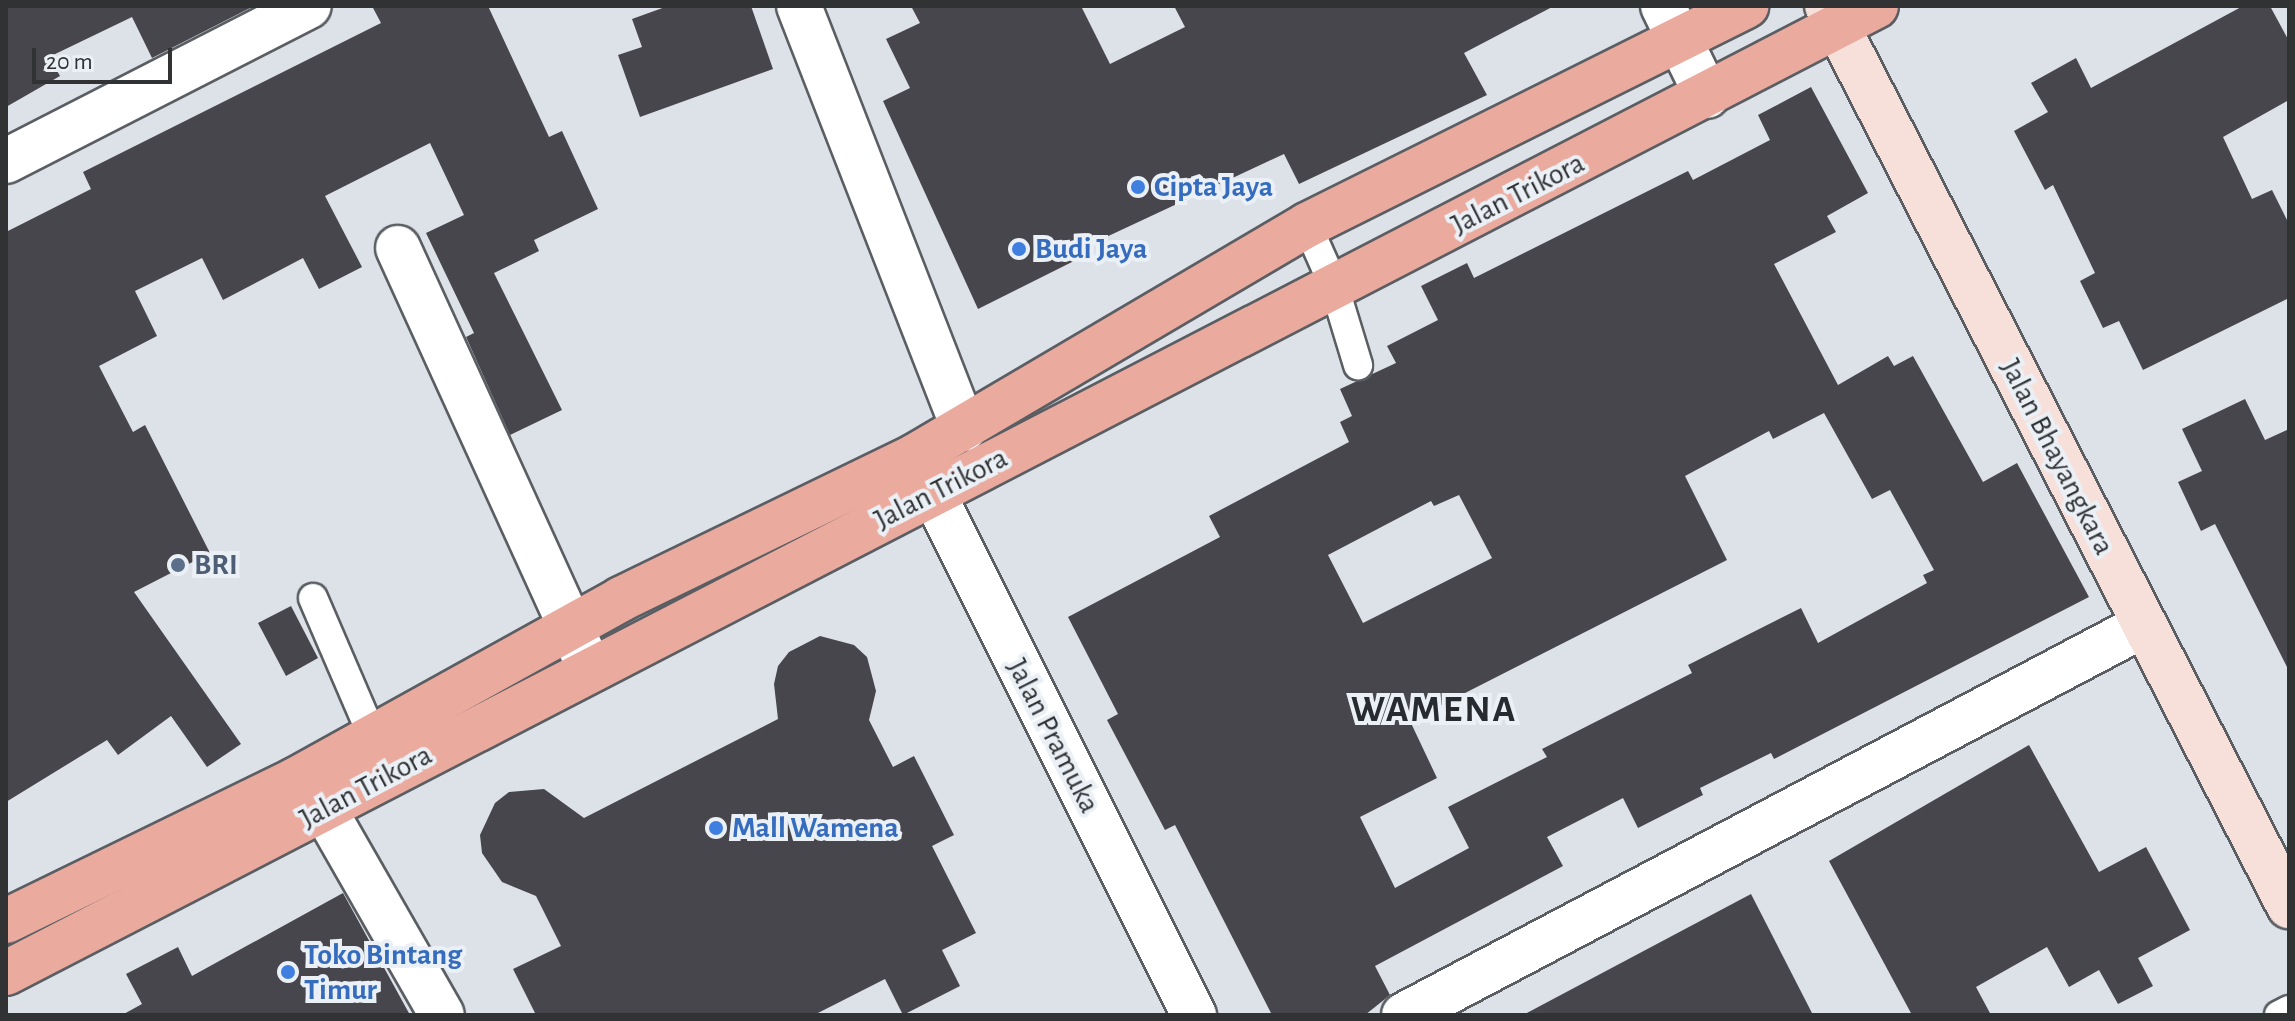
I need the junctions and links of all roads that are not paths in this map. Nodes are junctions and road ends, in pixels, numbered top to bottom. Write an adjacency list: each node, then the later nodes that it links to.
1 (309, 6): 8 (street)
2 (799, 6): 13 (street)
3 (1746, 6): 6 (highway, Jalan Trikora)
4 (1876, 6): 5 (highway, Jalan Trikora)
5 (1831, 17): 7 (highway, Jalan Trikora); 16 (main road, Jalan Bhayangkara)
6 (1671, 23): 7 (street); 9 (highway, Jalan Trikora)
7 (1707, 96): 11 (highway, Jalan Trikora)
8 (6, 161)
9 (1307, 225): 11 (lane); 13 (highway, Jalan Trikora)
10 (398, 248): 17 (street)
11 (1334, 286): 12 (lane); 14 (highway, Jalan Trikora)
12 (1358, 365)
13 (964, 429): 14 (highway, Jalan Trikora)
14 (923, 475): 17 (highway, Jalan Trikora); 18 (highway, Jalan Trikora); 26 (street, Jalan Pramuka)
15 (313, 598): 19 (lane)
16 (2142, 626): 21 (main road, Jalan Bhayangkara); 27 (street)
17 (568, 628): 18 (street); 19 (highway, Jalan Trikora)
18 (590, 670): 20 (highway, Jalan Trikora)
19 (373, 737): 22 (highway, Jalan Trikora)
20 (324, 809): 23 (highway, Jalan Trikora); 25 (street)
21 (2289, 906)
22 (6, 921)
23 (6, 973)
24 (2289, 1010): 28 (lane)
25 (442, 1015)
26 (1194, 1015)
27 (1404, 1015)
28 (2279, 1015)

